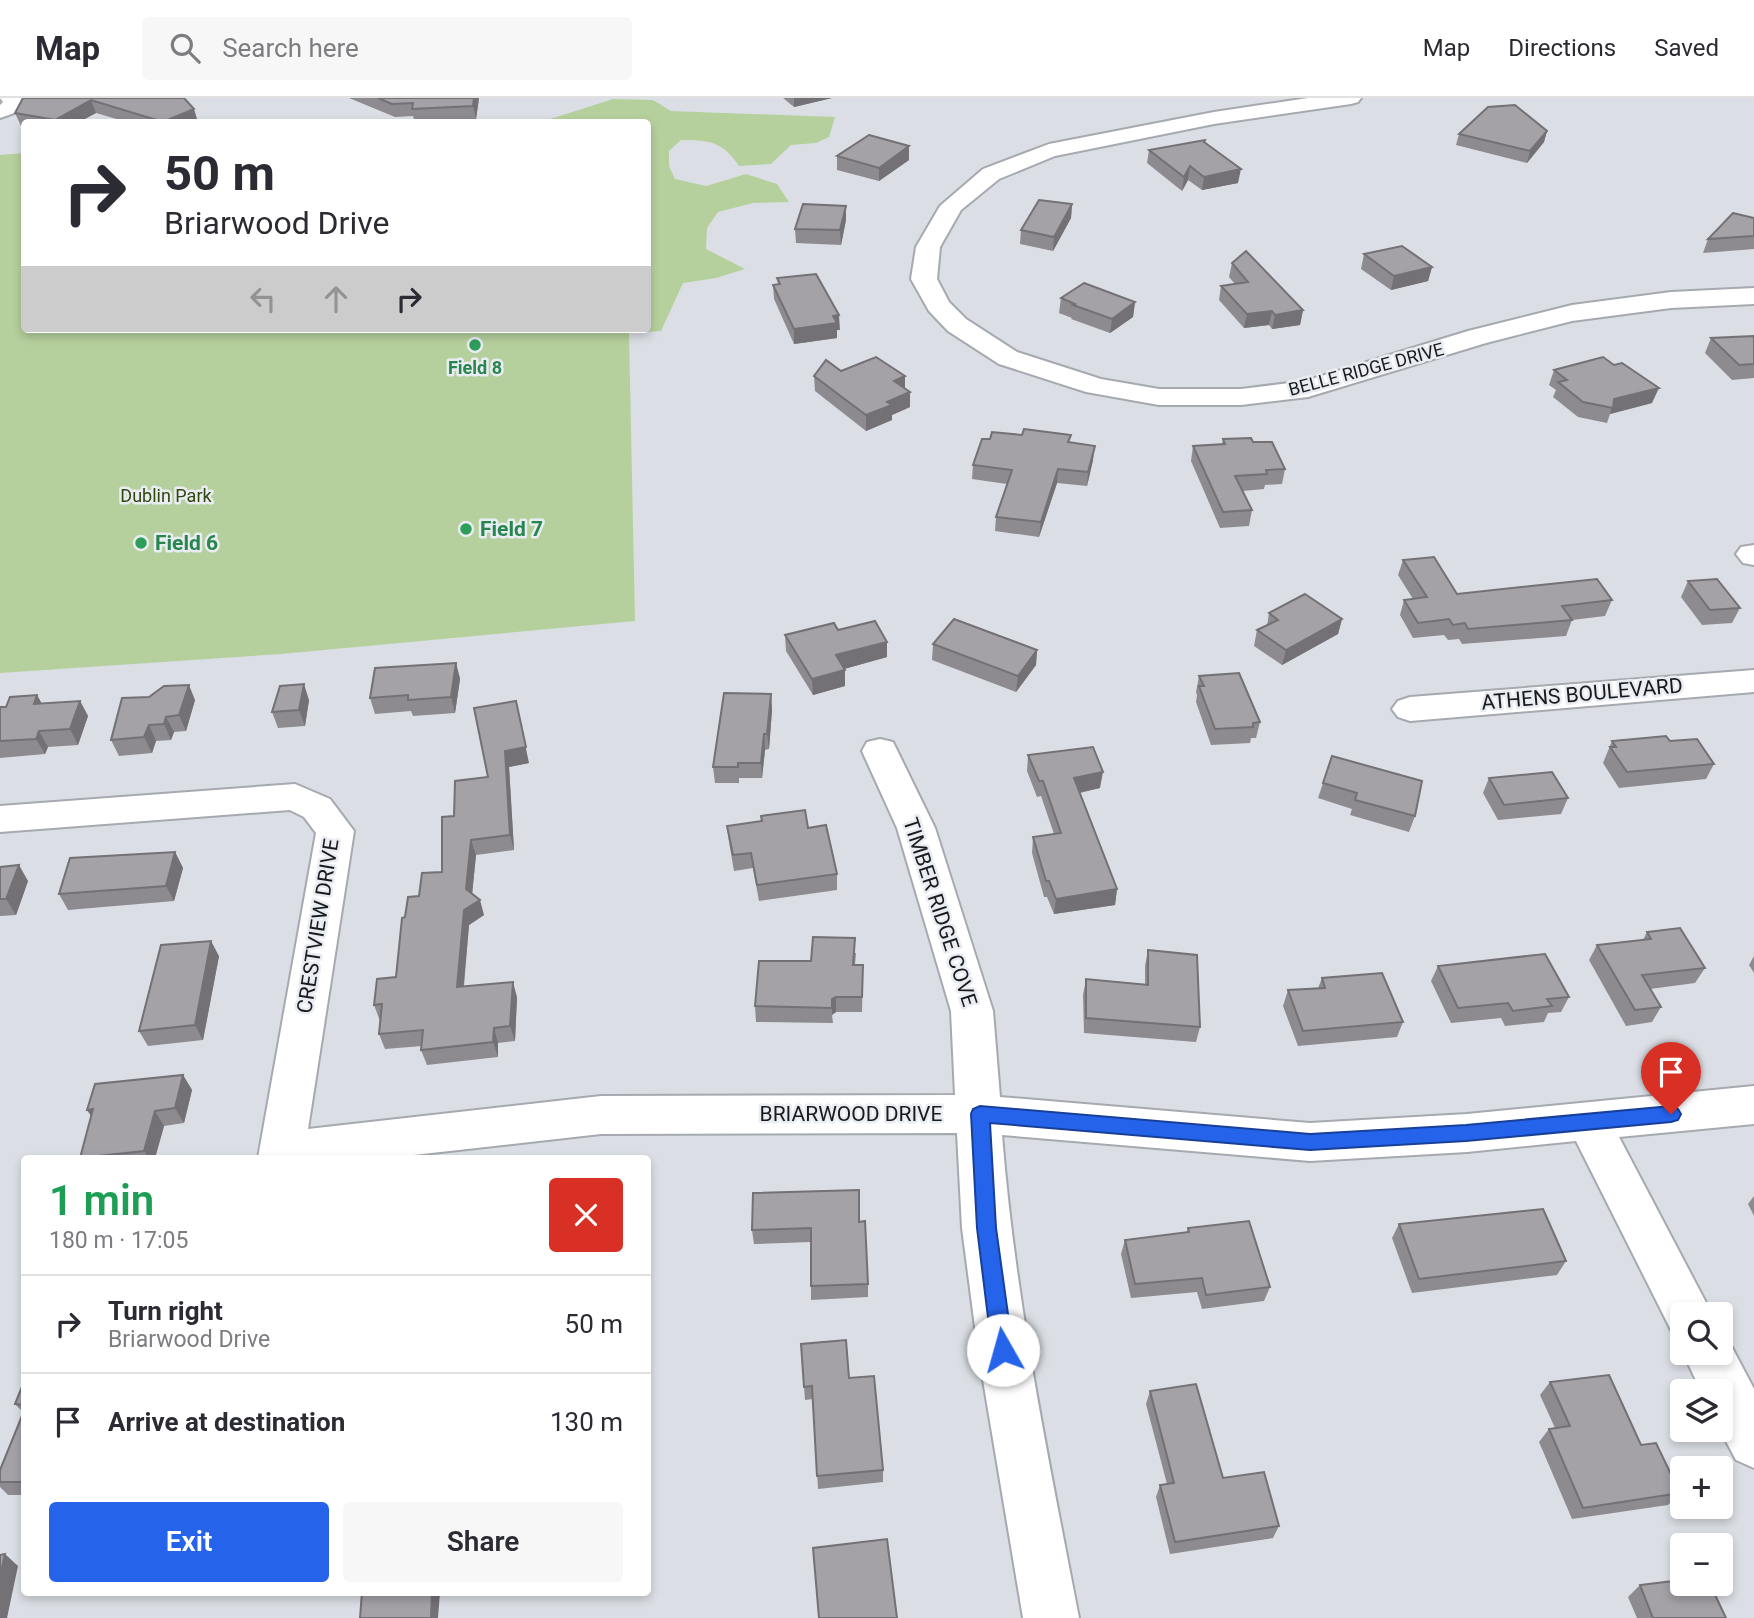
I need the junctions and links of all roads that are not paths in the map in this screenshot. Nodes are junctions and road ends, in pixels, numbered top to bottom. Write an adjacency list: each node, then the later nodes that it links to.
1 (10, 98): 3 (street)
2 (1351, 98): 4 (street, BELLE RIDGE DRIVE)
3 (0, 112)
4 (1754, 296)
5 (1754, 681): 6 (street, ATHENS BOULEVARD)
6 (1410, 709)
7 (880, 751): 10 (street, TIMBER RIDGE COVE)
8 (0, 819): 12 (street, CRESTVIEW DRIVE)
9 (1754, 1105): 11 (street, BRIARWOOD DRIVE)
10 (980, 1114): 11 (street, BRIARWOOD DRIVE); 12 (street, BRIARWOOD DRIVE); 16 (street, TIMBER RIDGE COVE)
11 (1589, 1123): 13 (street)
12 (282, 1155)
13 (1682, 1302)
14 (1714, 1365): 15 (street)
15 (1754, 1442)
16 (1051, 1618)

